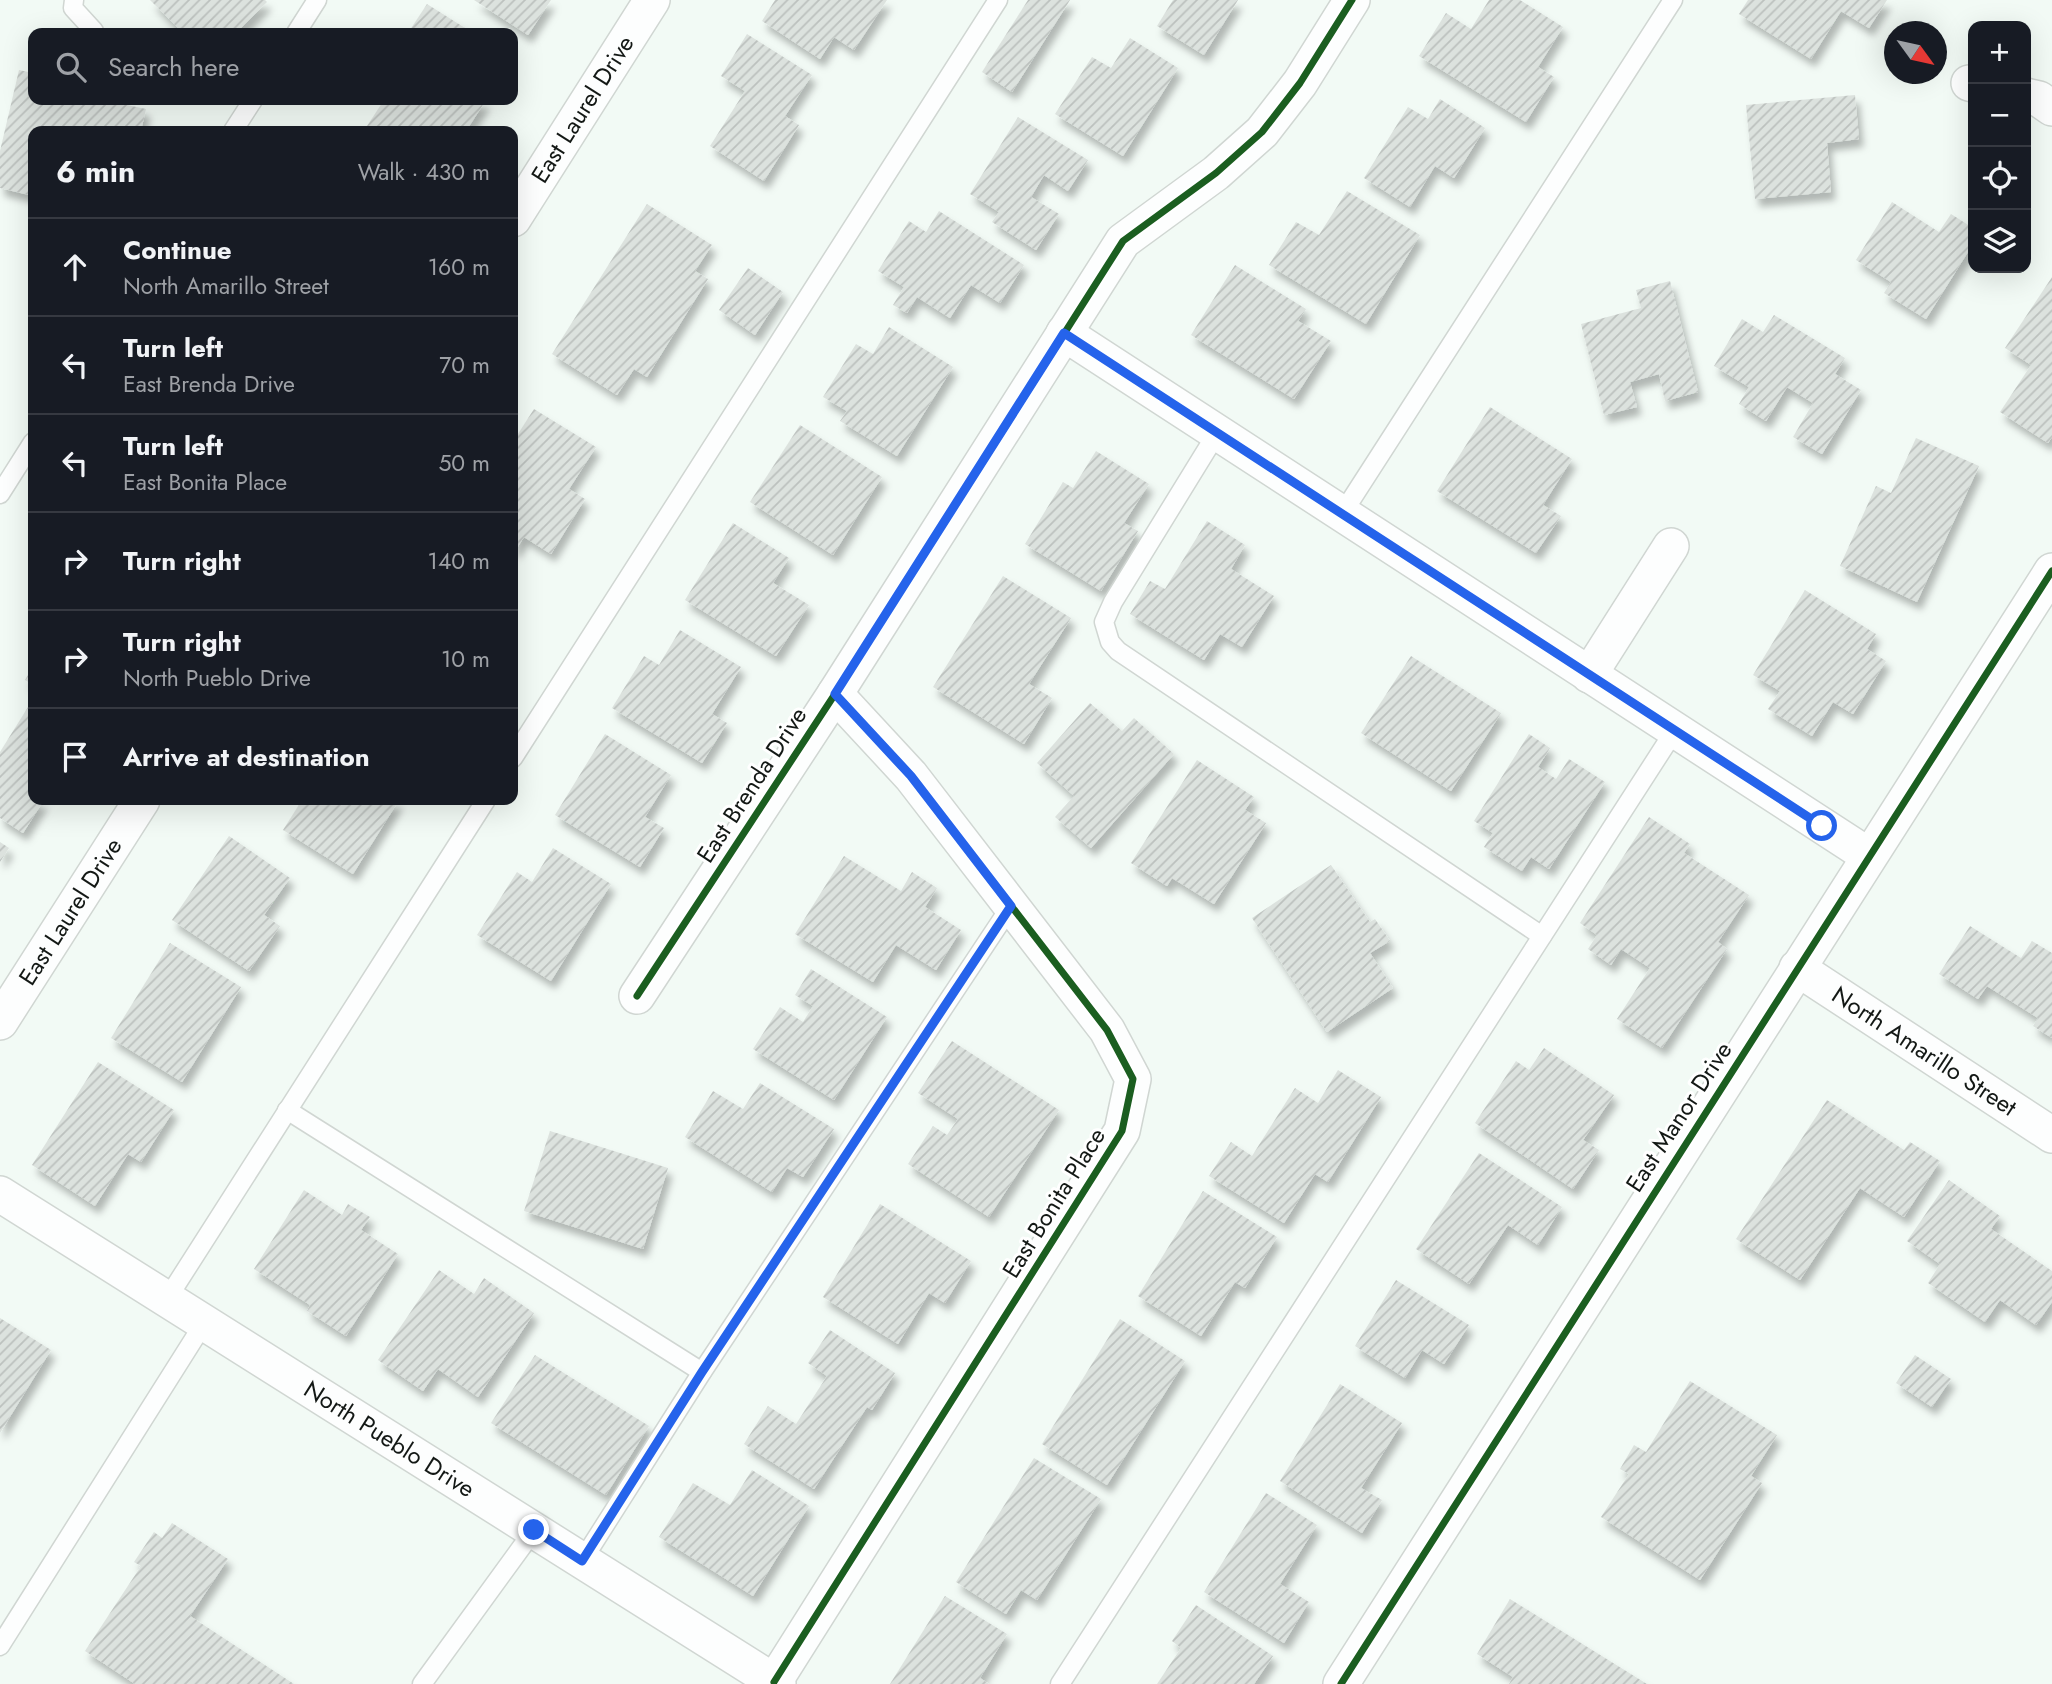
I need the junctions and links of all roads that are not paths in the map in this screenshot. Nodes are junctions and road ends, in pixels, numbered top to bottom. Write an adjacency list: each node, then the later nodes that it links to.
1 (74, 0): 7 (lane)
2 (317, 0): 8 (lane)
3 (652, 0): 13 (street, East Laurel Drive)
4 (998, 0): 24 (lane)
5 (1352, 0): 14 (street, East Brenda Drive)
6 (1673, 0): 18 (lane)
7 (91, 28)
8 (299, 28)
9 (2031, 97): 11 (street)
10 (250, 105): 12 (lane)
11 (2052, 108)
12 (236, 126)
13 (518, 211)
14 (1064, 333): 15 (street); 22 (street, East Brenda Drive)
15 (1217, 433): 18 (street); 29 (lane)
16 (28, 450): 17 (lane)
17 (0, 494)
18 (1342, 514): 21 (street)
19 (1671, 546): 21 (street)
20 (2052, 571): 27 (street, East Manor Drive)
21 (1589, 675): 23 (street)
22 (835, 694): 28 (street, East Bonita Place); 31 (street, East Brenda Drive)
23 (1675, 730): 27 (street); 29 (lane)
24 (518, 750)
25 (139, 805): 32 (street, East Laurel Drive)
26 (483, 805): 33 (lane)
27 (1869, 856): 30 (street, East Manor Drive)
28 (1011, 906): 38 (lane); 42 (street, East Bonita Place)
29 (1542, 936): 44 (lane)
30 (1797, 968): 34 (street, North Amarillo Street); 45 (street, East Manor Drive)
31 (637, 996)
32 (0, 1022)
33 (287, 1110): 36 (lane); 38 (lane)
34 (2052, 1135)
35 (0, 1194): 36 (street, North Pueblo Drive)
36 (167, 1299): 37 (street, North Pueblo Drive)
37 (204, 1323): 39 (street, North Pueblo Drive); 41 (lane)
38 (702, 1372): 40 (lane)
39 (534, 1530): 40 (street, North Pueblo Drive); 43 (lane)
40 (582, 1561): 42 (street, North Pueblo Drive)
41 (0, 1646)
42 (776, 1683)
43 (422, 1684)
44 (1060, 1684)
45 (1341, 1684)

